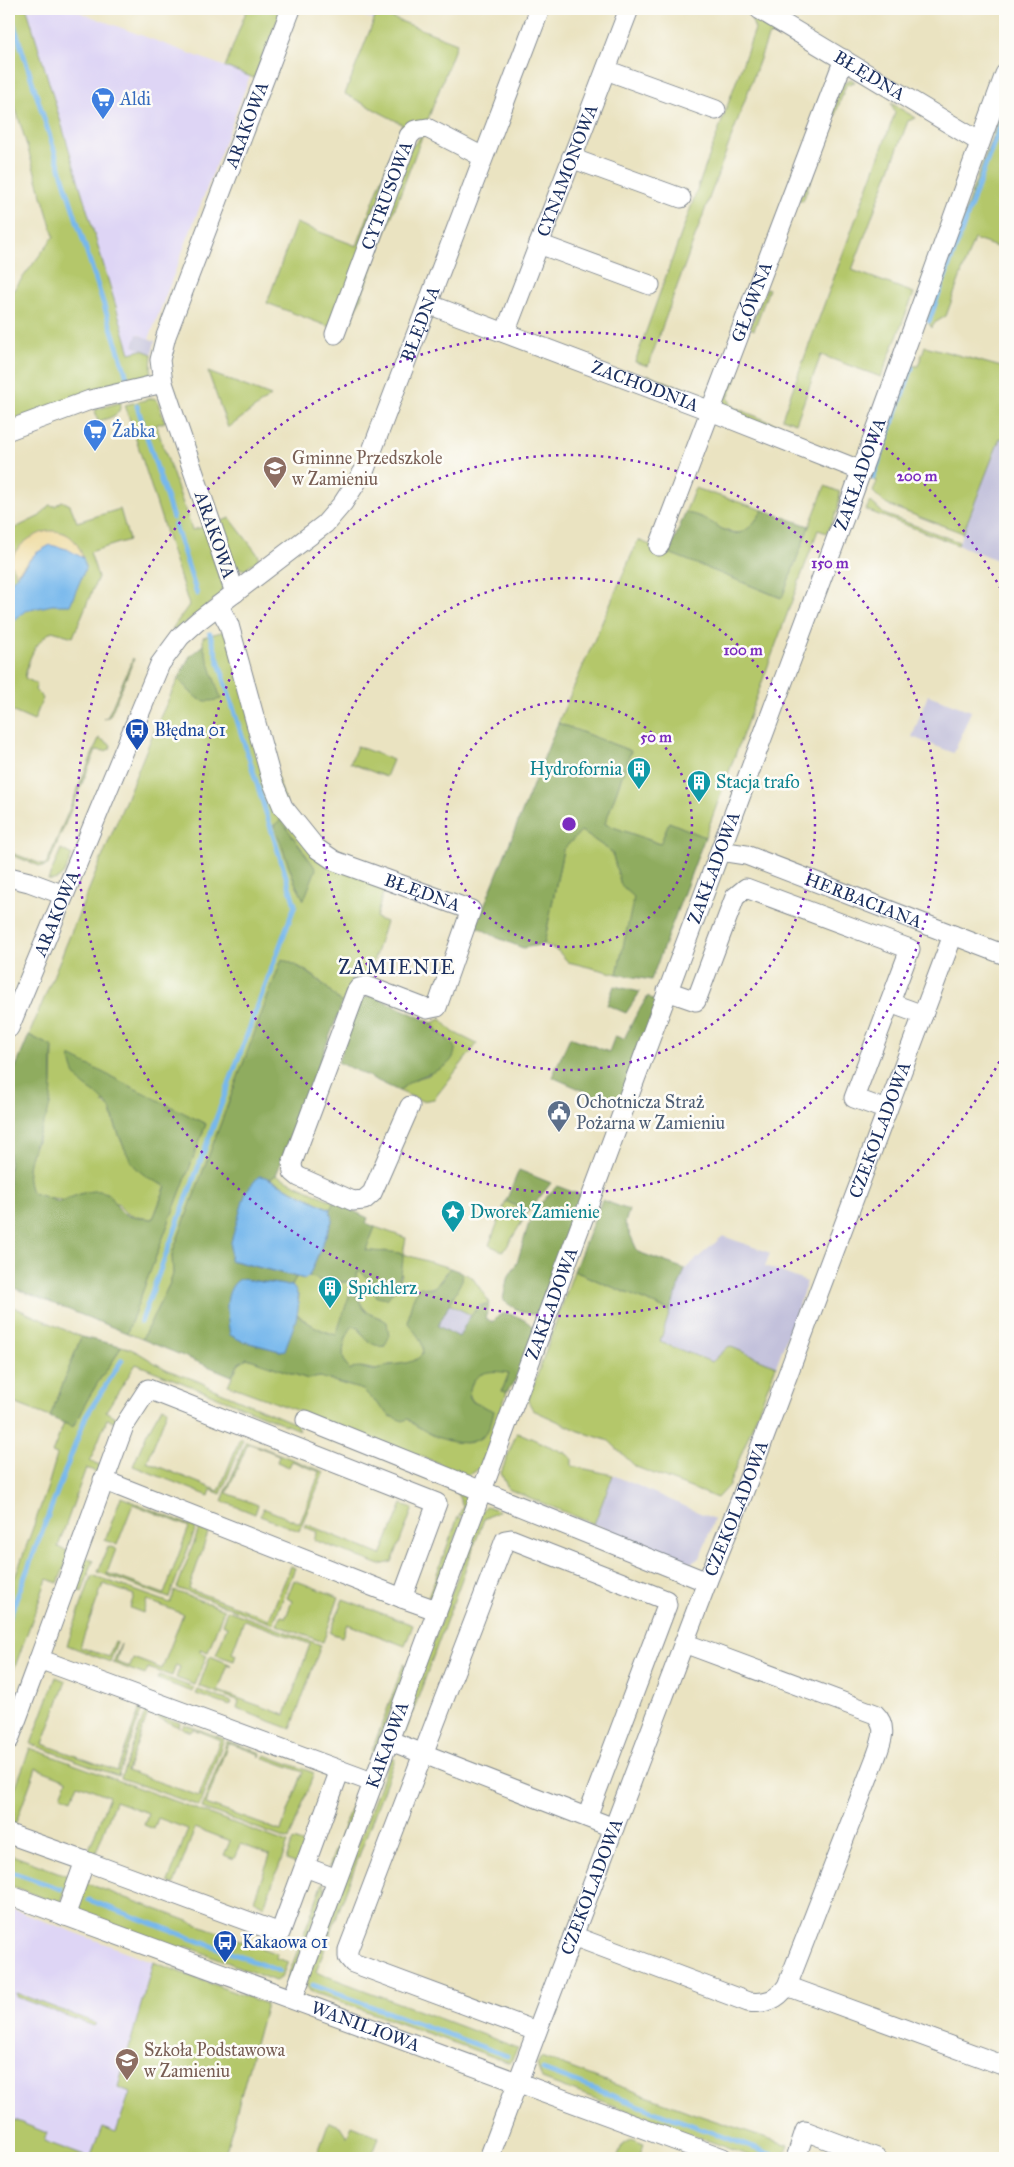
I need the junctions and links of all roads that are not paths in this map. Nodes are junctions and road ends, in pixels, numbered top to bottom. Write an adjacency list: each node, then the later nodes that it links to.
1 (291, 9): 18 (street, ARAKOWA)
2 (540, 9): 10 (street, BŁĘDNA)
3 (629, 9): 6 (street, CYNAMONOWA)
4 (759, 9): 5 (street, BŁĘDNA)
5 (844, 59): 9 (street, BŁĘDNA); 19 (street, GŁÓWNA)
6 (606, 70): 8 (street); 11 (street, CYNAMONOWA)
7 (1005, 74): 9 (street, ZAKŁADOWA)
8 (716, 110)
9 (980, 142): 21 (street, ZAKŁADOWA)
10 (483, 157): 15 (street, BŁĘDNA); 17 (street, CYTRUSOWA)
11 (572, 158): 12 (street); 13 (street, CYNAMONOWA)
12 (681, 198)
13 (539, 244): 14 (street); 16 (street, CYNAMONOWA)
14 (650, 285)
15 (428, 304): 16 (street, ZACHODNIA); 23 (street, BŁĘDNA)
16 (505, 333): 19 (street, ZACHODNIA)
17 (335, 334)
18 (163, 383): 20 (street); 23 (street, ARAKOWA)
19 (712, 412): 21 (street, ZACHODNIA); 22 (street, GŁÓWNA)
20 (9, 430)
21 (862, 471): 25 (street, ZAKŁADOWA)
22 (660, 546)
23 (235, 593): 24 (street, ARAKOWA)
24 (219, 606): 27 (street, ARAKOWA); 34 (street, BŁĘDNA)
25 (720, 851): 28 (street, HERBACIANA); 30 (street, ZAKŁADOWA)
26 (9, 877): 27 (street)
27 (64, 895): 33 (street, ARAKOWA)
28 (953, 935): 29 (street, HERBACIANA); 32 (street, CZEKOLADOWA)
29 (1005, 955)
30 (667, 991): 31 (street); 38 (street, ZAKŁADOWA)
31 (890, 1003): 32 (street); 35 (street)
32 (922, 1015): 35 (street, CZEKOLADOWA)
33 (9, 1028)
34 (410, 1106)
35 (886, 1110): 41 (street, CZEKOLADOWA)
36 (301, 1432): 37 (street); 38 (street); 42 (street)
37 (103, 1480): 42 (street); 46 (street)
38 (482, 1492): 39 (street); 43 (street, KAKAOWA)
39 (593, 1536): 40 (street); 41 (street)
40 (581, 1566): 44 (street); 49 (street)
41 (707, 1582): 45 (street, CZEKOLADOWA)
42 (402, 1598): 43 (street)
43 (436, 1610): 48 (street, KAKAOWA)
44 (651, 1648): 45 (street); 52 (street)
45 (681, 1650): 53 (street, CZEKOLADOWA); 61 (street)
46 (38, 1659): 47 (street); 50 (street)
47 (9, 1740)
48 (388, 1740): 49 (street); 51 (street, KAKAOWA)
49 (422, 1754): 52 (street); 63 (street)
50 (340, 1770): 51 (street); 56 (street)
51 (372, 1782): 57 (street, KAKAOWA)
52 (587, 1817): 53 (street)
53 (614, 1828): 60 (street, CZEKOLADOWA)
54 (9, 1834): 55 (street)
55 (85, 1862): 56 (street); 59 (street)
56 (305, 1867): 57 (street)
57 (337, 1879): 62 (street, KAKAOWA)
58 (9, 1895): 59 (street, WANILIOWA)
59 (65, 1916): 62 (street, WANILIOWA)
60 (572, 1936): 61 (street); 63 (street, CZEKOLADOWA)
61 (787, 1986): 64 (street)
62 (293, 1998): 65 (street, WANILIOWA)
63 (536, 2032): 65 (street, CZEKOLADOWA)
64 (1005, 2066)
65 (517, 2082): 66 (street, CZEKOLADOWA); 67 (street, WANILIOWA)
66 (489, 2158)
67 (723, 2158)
68 (796, 2158): 69 (street)
69 (877, 2158)

